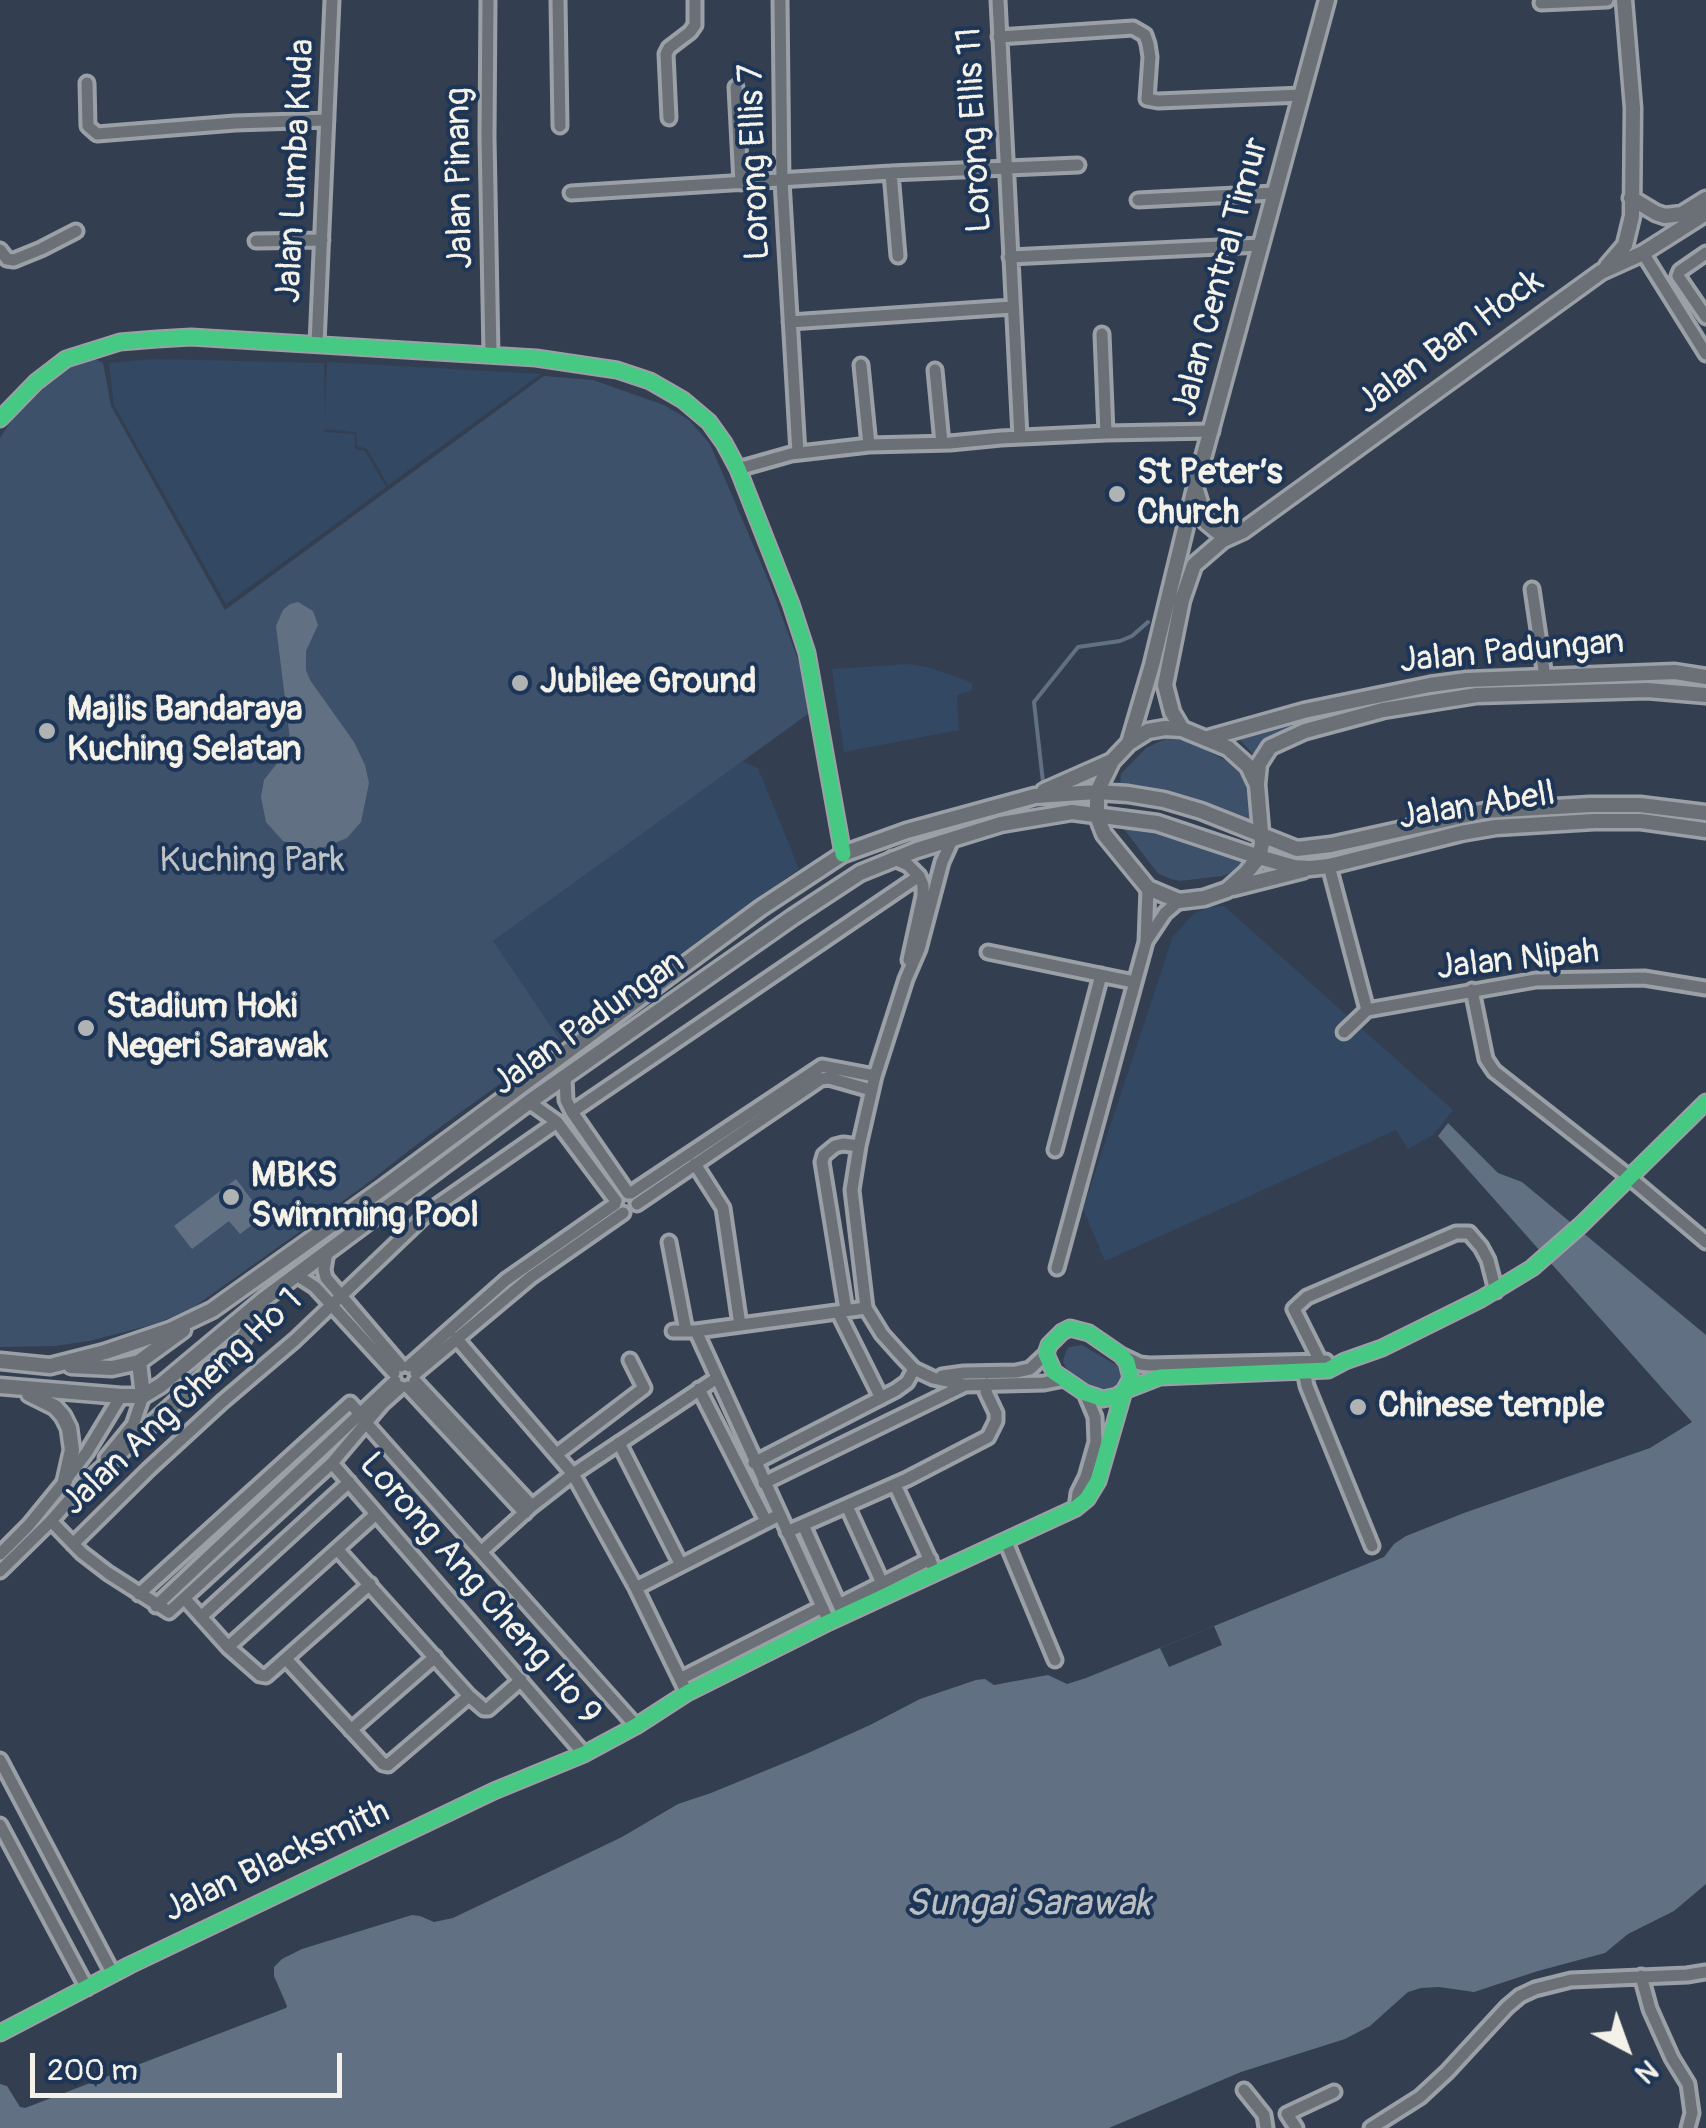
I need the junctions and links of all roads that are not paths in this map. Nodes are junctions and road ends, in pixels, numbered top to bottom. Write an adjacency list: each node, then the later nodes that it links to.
1 (332, 0): 16 (street, Jalan Lumba Kuda)
2 (488, 0): 45 (street, Jalan Pinang)
3 (558, 0): 17 (street)
4 (695, 0): 15 (street)
5 (780, 0): 21 (street, Lorong Ellis 7)
6 (998, 0): 11 (street, Lorong Ellis 11)
7 (1328, 0): 14 (main road, Jalan Central Timur)
8 (1607, 0): 10 (street)
9 (1624, 0): 25 (main road)
10 (1541, 3)
11 (999, 36): 14 (street); 19 (street, Lorong Ellis 11)
12 (86, 83): 16 (street)
13 (736, 87): 22 (street)
14 (1302, 95): 23 (main road, Jalan Central Timur)
15 (668, 118)
16 (327, 120): 30 (street, Jalan Lumba Kuda)
17 (560, 126)
18 (1078, 166): 19 (street)
19 (1006, 169): 20 (street); 37 (street, Lorong Ellis 11)
20 (891, 173): 21 (street); 36 (street)
21 (782, 181): 22 (street); 41 (street, Lorong Ellis 7)
22 (741, 183): 24 (street)
23 (1274, 193): 27 (street); 32 (main road, Jalan Central Timur)
24 (571, 194)
25 (1632, 198): 26 (main road); 38 (main road)
26 (1706, 199)
27 (1138, 200)
28 (1706, 214): 34 (main road, Jalan Ban Hock)
29 (76, 230): 33 (street)
30 (322, 240): 31 (street); 43 (street, Jalan Lumba Kuda)
31 (256, 241)
32 (1261, 245): 37 (street); 49 (main road, Jalan Central Timur)
33 (0, 250)
34 (1643, 253): 38 (main road, Jalan Ban Hock); 44 (street)
35 (1706, 253): 40 (street)
36 (898, 256)
37 (1010, 257): 39 (street, Lorong Ellis 11)
38 (1601, 272): 57 (main road, Jalan Ban Hock)
39 (1012, 307): 41 (street); 51 (street, Lorong Ellis 11)
40 (1706, 317)
41 (790, 322): 54 (street, Lorong Ellis 7)
42 (1102, 334): 50 (street)
43 (317, 344): 45 (street); 48 (street)
44 (1706, 354)
45 (491, 355): 55 (street)
46 (861, 365): 53 (street)
47 (935, 370): 52 (street)
48 (0, 418)
49 (1212, 431): 50 (street); 56 (main road, Jalan Central Timur)
50 (1106, 433): 51 (street)
51 (1020, 437): 52 (street)
52 (942, 442): 53 (street)
53 (869, 445): 54 (street)
54 (798, 453): 55 (street)
55 (738, 469): 74 (street)
56 (1196, 488): 57 (main road); 64 (main road, Jalan Central Timur)
57 (1238, 532): 62 (main road)
58 (1532, 589): 59 (street)
59 (1545, 677): 60 (main road, Jalan Padungan); 63 (main road, Jalan Padungan)
60 (1706, 677)
61 (1706, 695): 66 (main road, Jalan Padungan)
62 (1182, 728): 63 (main road); 64 (main road)
63 (1208, 738): 66 (main road)
64 (1129, 744): 65 (main road)
65 (1112, 760): 67 (main road); 68 (main road)
66 (1256, 784): 72 (main road)
67 (1097, 792): 68 (main road, Jalan Padungan); 70 (main road); 72 (main road, Jalan Padungan)
68 (1035, 796): 74 (main road, Jalan Padungan)
69 (1706, 813): 72 (main road, Jalan Abell)
70 (1097, 816): 73 (main road, Jalan Padungan); 75 (main road, Jalan Padungan); 80 (main road)
71 (1706, 830): 77 (main road, Jalan Abell)
72 (1261, 834): 75 (main road)
73 (952, 840): 76 (main road, Jalan Padungan); 86 (street)
74 (843, 854): 114 (main road, Jalan Padungan)
75 (1259, 857): 78 (main road, Jalan Abell); 81 (main road)
76 (892, 858): 79 (street); 93 (main road, Jalan Padungan)
77 (1329, 866): 78 (main road, Jalan Abell); 90 (street)
78 (1310, 868): 81 (main road)
79 (918, 876): 86 (street); 97 (street)
80 (1148, 888): 82 (main road); 83 (street)
81 (1226, 890): 82 (main road)
82 (1179, 901): 83 (street)
83 (1146, 942): 87 (street)
84 (988, 952): 85 (street)
85 (1101, 975): 87 (street); 100 (street)
86 (906, 979): 92 (street)
87 (1134, 982): 108 (street)
88 (1706, 988): 89 (street, Jalan Nipah)
89 (1472, 990): 90 (street, Jalan Nipah); 102 (street)
90 (1367, 1010): 91 (street)
91 (1344, 1032)
92 (875, 1076): 94 (street); 103 (street)
93 (565, 1078): 95 (main road, Jalan Padungan); 97 (street)
94 (871, 1090): 99 (street); 101 (street)
95 (529, 1102): 98 (street); 107 (main road, Jalan Padungan)
96 (1706, 1102): 102 (street)
97 (572, 1112): 103 (street)
98 (557, 1122): 104 (street); 112 (street, Jalan Ang Cheng Ho 1)
99 (858, 1146): 113 (street); 115 (street)
100 (1054, 1150)
101 (695, 1164): 103 (street); 116 (street)
102 (1629, 1176): 106 (street); 110 (street)
103 (632, 1197): 104 (street); 104 (street)
104 (618, 1206): 118 (street); 130 (street)
105 (670, 1242): 117 (street)
106 (1706, 1242)
107 (328, 1252): 109 (main road, Jalan Padungan); 112 (street)
108 (1057, 1268)
109 (298, 1276): 111 (main road, Jalan Padungan); 112 (street)
110 (1496, 1291): 123 (street); 125 (street)
111 (264, 1299): 142 (main road, Jalan Padungan); 154 (main road)
112 (336, 1299): 130 (street); 165 (street, Jalan Ang Cheng Ho 1)
113 (866, 1308): 115 (street); 128 (street)
114 (212, 1310): 124 (main road); 126 (main road, Jalan Padungan)
115 (842, 1311): 116 (street); 143 (street)
116 (740, 1325): 117 (street)
117 (685, 1331): 131 (street)
118 (456, 1338): 130 (street); 146 (street)
119 (1046, 1354): 120 (street); 132 (street); 133 (street)
120 (1122, 1355): 125 (street); 139 (street)
121 (630, 1360): 146 (street)
122 (0, 1361): 126 (main road, Jalan Padungan)
123 (1345, 1361): 125 (street); 129 (street)
124 (139, 1362): 127 (main road); 142 (main road)
125 (1320, 1362)
126 (50, 1366): 127 (main road)
127 (121, 1366): 141 (main road)
128 (914, 1369): 132 (street); 143 (street)
129 (1304, 1371): 139 (street); 166 (street)
130 (405, 1377): 144 (street); 157 (street)
131 (716, 1378): 138 (street); 147 (street)
132 (933, 1378): 135 (street)
133 (1064, 1380): 134 (street); 140 (street)
134 (986, 1384): 135 (street); 153 (street)
135 (965, 1385): 152 (street)
136 (0, 1386): 137 (main road)
137 (16, 1388): 141 (main road); 150 (main road)
138 (699, 1389): 145 (street); 161 (street)
139 (1124, 1390): 140 (street); 156 (street)
140 (1085, 1393): 156 (street)
141 (121, 1396): 142 (main road); 150 (street)
142 (142, 1396): 154 (street)
143 (881, 1398): 147 (street)
144 (363, 1419): 148 (street); 168 (street); 177 (street); 179 (street)
145 (620, 1442): 149 (street); 171 (street)
146 (557, 1454): 149 (street)
147 (754, 1462): 152 (street)
148 (332, 1463): 151 (street, Lorong Ang Cheng Ho 9); 178 (street)
149 (573, 1474): 157 (street); 176 (street)
150 (65, 1482): 169 (street)
151 (349, 1482): 158 (street, Lorong Ang Cheng Ho 9); 182 (street)
152 (764, 1483): 159 (street)
153 (895, 1484): 155 (street); 170 (street)
154 (82, 1487): 160 (street)
155 (847, 1506): 162 (street); 174 (street)
156 (1076, 1508): 164 (street)
157 (528, 1510): 168 (street)
158 (376, 1514): 167 (street); 189 (street, Lorong Ang Cheng Ho 9)
159 (779, 1515): 161 (street); 163 (street)
160 (51, 1521): 165 (street); 172 (street)
161 (766, 1521): 171 (street)
162 (803, 1525): 163 (street); 181 (street)
163 (787, 1532): 180 (street)
164 (1006, 1542): 173 (street); 187 (street)
165 (73, 1544): 177 (street)
166 (1372, 1546)
167 (338, 1549): 175 (street); 184 (street)
168 (481, 1552): 192 (street)
169 (0, 1554)
170 (930, 1559): 173 (street); 174 (street)
171 (681, 1564): 176 (street)
172 (0, 1570)
173 (936, 1573): 181 (street)
174 (882, 1583): 181 (street)
175 (370, 1584): 185 (street); 186 (street)
176 (636, 1588): 188 (street)
177 (139, 1594): 179 (street)
178 (185, 1600): 179 (street); 182 (street)
179 (156, 1606)
180 (822, 1608): 183 (street); 188 (street)
181 (841, 1610): 183 (street, Jalan Blacksmith)
182 (201, 1617): 184 (street)
183 (829, 1622): 190 (street, Jalan Blacksmith)
184 (228, 1647): 186 (street)
185 (435, 1658): 191 (street); 193 (street)
186 (286, 1659): 193 (street)
187 (1055, 1660)
188 (680, 1679): 190 (street)
189 (521, 1680): 191 (street); 194 (street, Lorong Ang Cheng Ho 9)
190 (687, 1693): 192 (street, Jalan Blacksmith)
191 (469, 1696): 193 (street)
192 (636, 1726): 194 (street, Jalan Blacksmith)
193 (351, 1730)
194 (584, 1754): 198 (street, Jalan Blacksmith)
195 (0, 1760): 198 (street)
196 (0, 1825): 200 (street)
197 (1706, 1972): 199 (street)
198 (114, 1974): 200 (street, Jalan Blacksmith)
199 (1642, 1976): 206 (street); 207 (street)
200 (88, 1988): 201 (street, Jalan Blacksmith)
201 (0, 2033)
202 (1244, 2090): 204 (street)
203 (1334, 2092): 205 (street)
204 (1266, 2128)
205 (1296, 2128)
206 (1371, 2128)
207 (1688, 2128)

